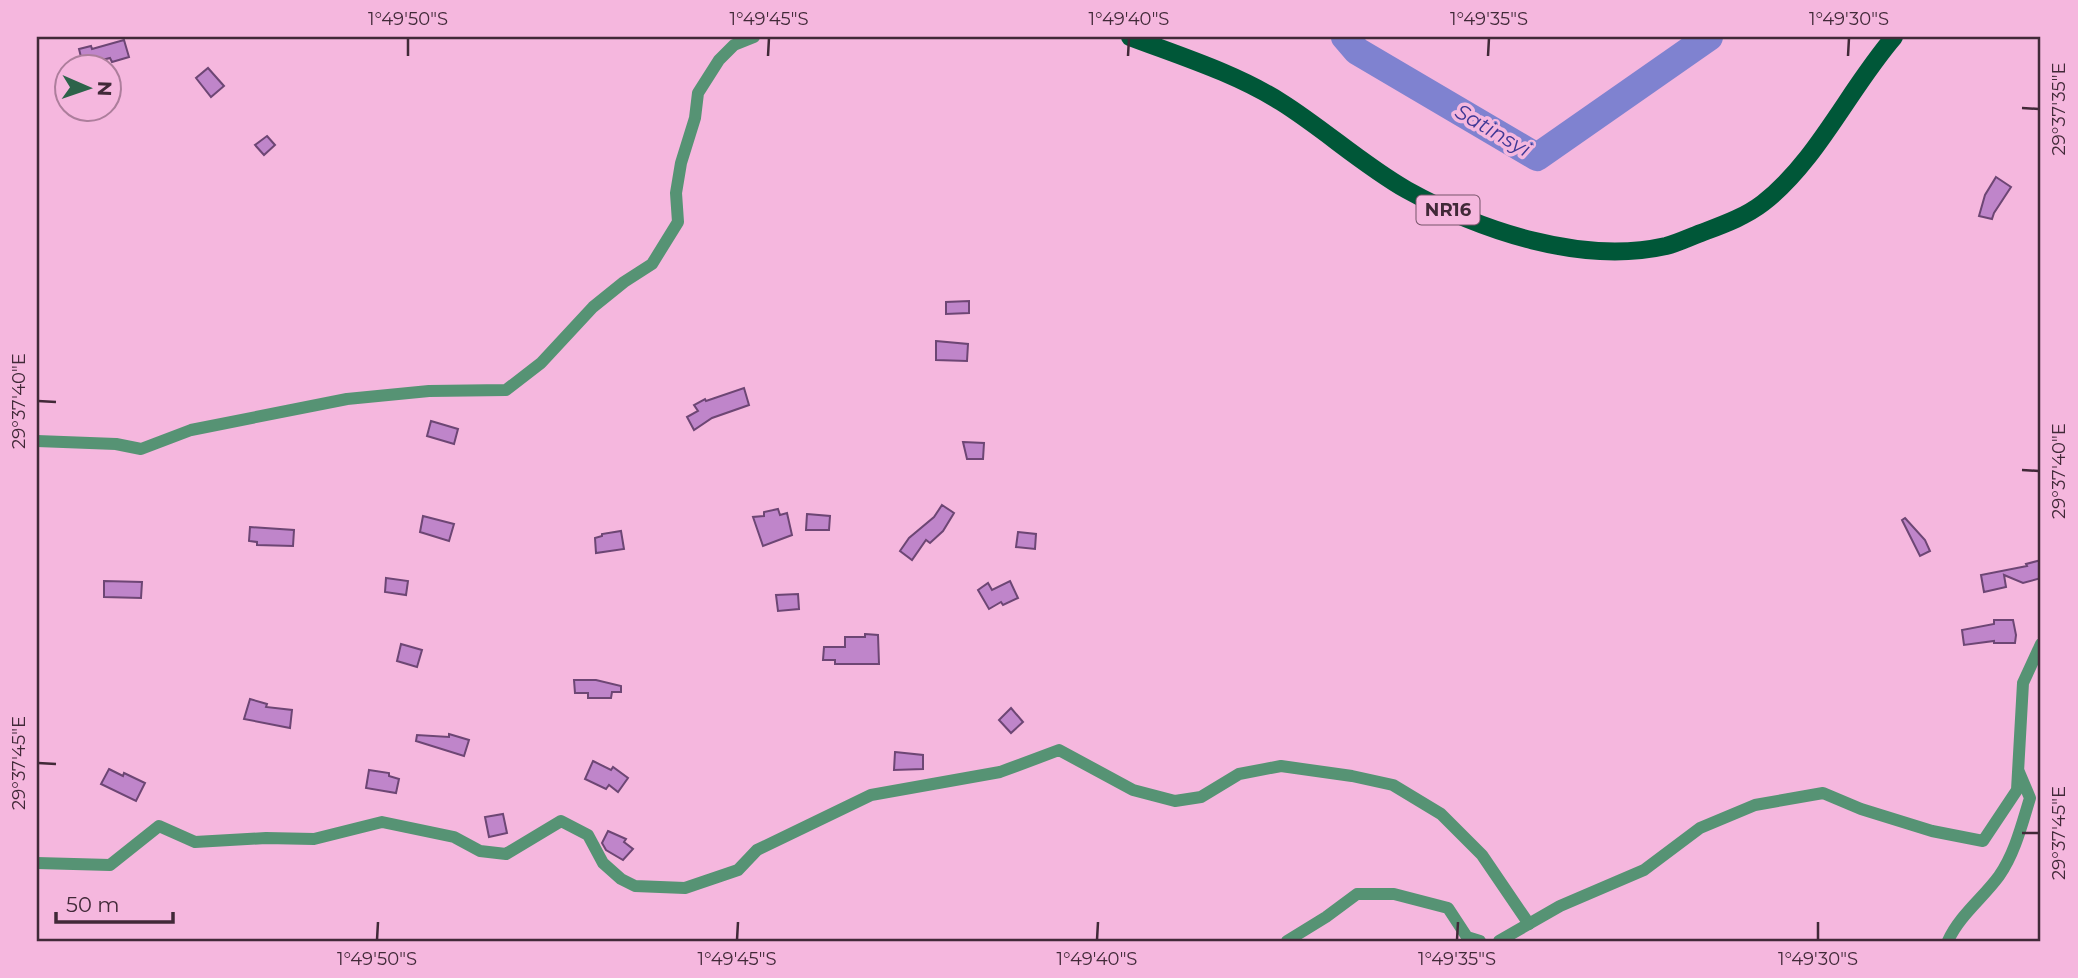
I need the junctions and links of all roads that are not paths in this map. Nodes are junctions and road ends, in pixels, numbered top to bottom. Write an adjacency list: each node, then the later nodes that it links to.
1 (754, 37): 4 (street)
2 (1130, 37): 3 (main road, NR16)
3 (1894, 37)
4 (37, 441)
5 (2041, 644): 6 (street)
6 (2018, 770): 8 (street); 12 (street)
7 (37, 863): 8 (street)
8 (1529, 924): 11 (street)
9 (1287, 941): 10 (street)
10 (1480, 941)
11 (1499, 941)
12 (1948, 941)

